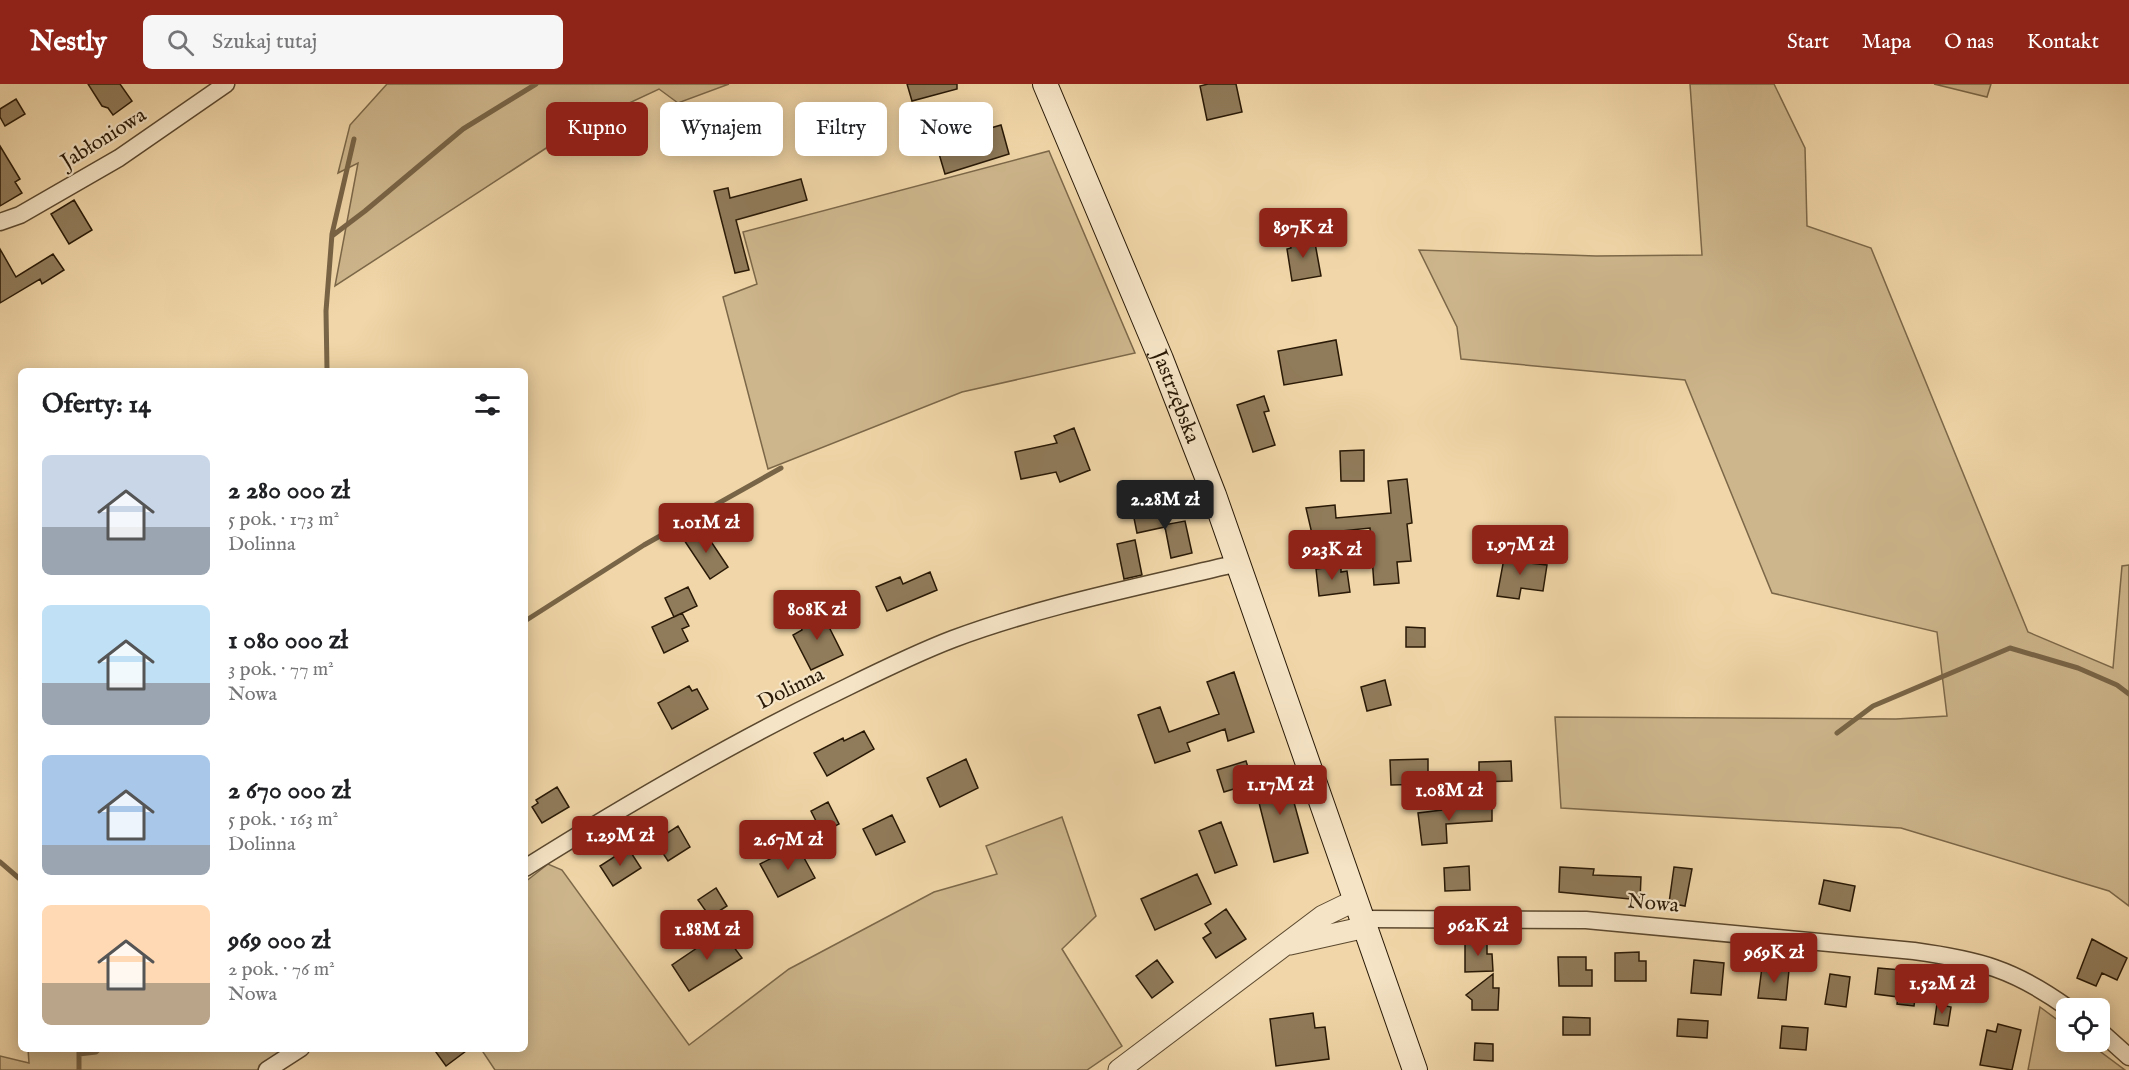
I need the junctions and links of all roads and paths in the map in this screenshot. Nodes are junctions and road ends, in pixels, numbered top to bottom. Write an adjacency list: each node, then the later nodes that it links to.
1 (226, 84): 3 (street, Jabłoniowa)
2 (1045, 84): 4 (main road, Jastrzębska)
3 (0, 222)
4 (1238, 563): 5 (street, Dolinna); 6 (main road, Jastrzębska)
5 (528, 866)
6 (1362, 915): 7 (street); 7 (street); 8 (street, Nowa); 14 (main road, Jastrzębska)
7 (1289, 944): 13 (street)
8 (2056, 1001)
9 (2110, 1040): 11 (street)
10 (295, 1052): 12 (street)
11 (2129, 1057)
12 (267, 1070)
13 (1119, 1070)
14 (1415, 1070)

